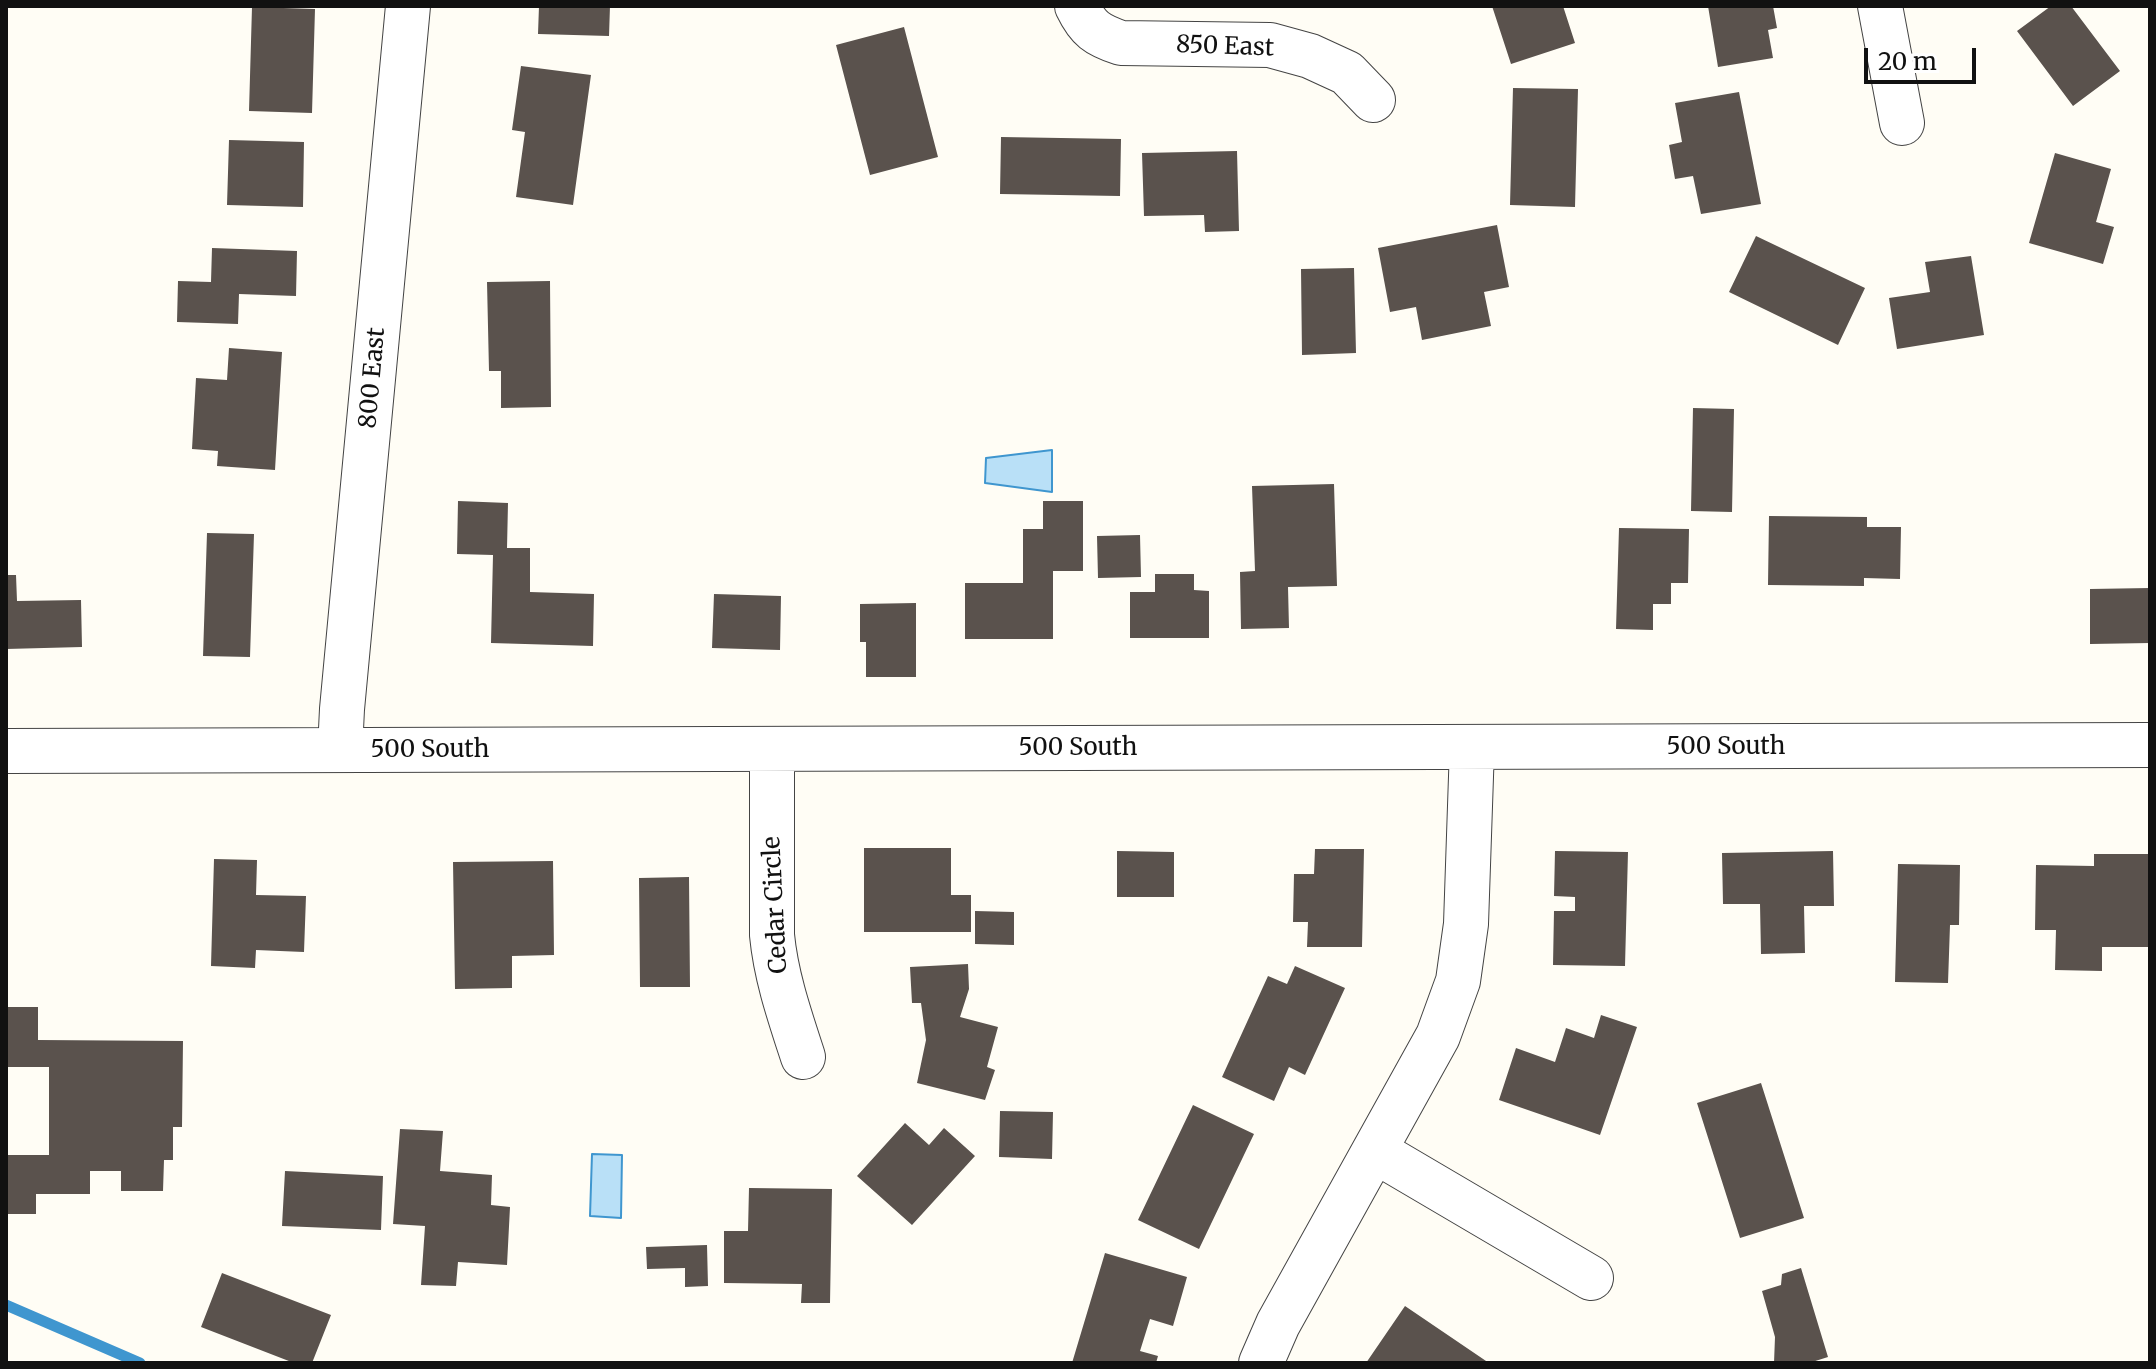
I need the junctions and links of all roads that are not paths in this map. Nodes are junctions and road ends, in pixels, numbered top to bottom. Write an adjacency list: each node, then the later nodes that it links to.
1 (408, 6): 9 (street, 800 East)
2 (1077, 6): 4 (street, 850 East)
3 (1880, 6): 5 (street)
4 (1373, 100)
5 (1902, 123)
6 (2150, 745): 7 (street, 500 South)
7 (1472, 747): 8 (street, 500 South); 12 (street)
8 (772, 749): 9 (street, 500 South); 11 (street, Cedar Circle)
9 (340, 750): 10 (street, 500 South)
10 (6, 751)
11 (803, 1057)
12 (1375, 1151): 13 (street); 14 (street)
13 (1591, 1278)
14 (1261, 1363)

